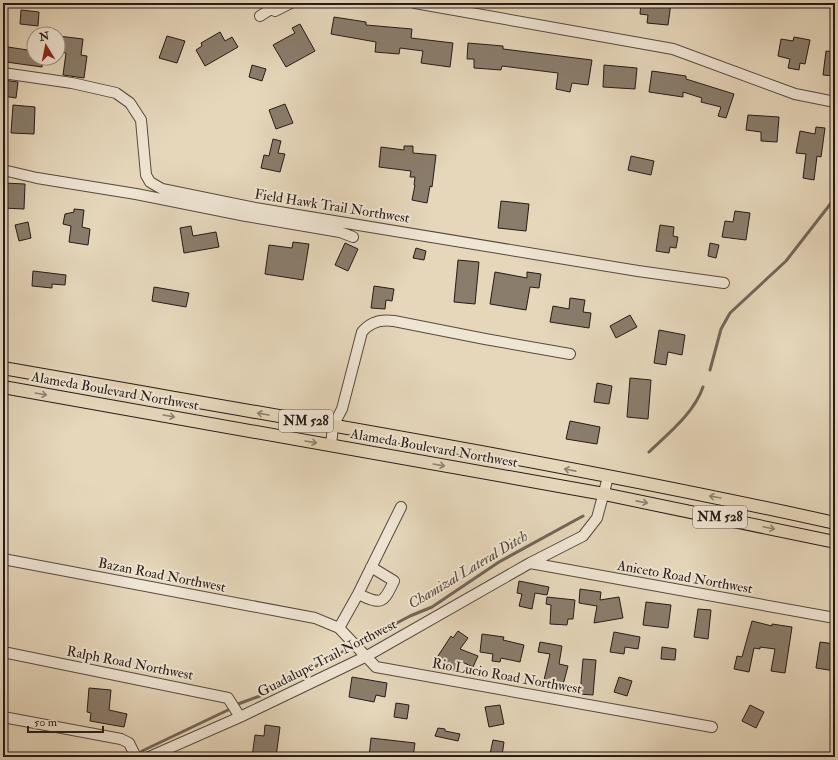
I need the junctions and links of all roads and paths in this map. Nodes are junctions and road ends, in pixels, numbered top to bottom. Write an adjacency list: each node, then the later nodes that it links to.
1 (292, 3): 3 (street)
2 (415, 3): 6 (street)
3 (272, 6): 4 (street)
4 (260, 16)
5 (3, 73): 9 (street, Field Hawk Trail Northwest)
6 (835, 102)
7 (3, 170): 8 (street)
8 (353, 237)
9 (724, 283)
10 (570, 354): 13 (street)
11 (3, 368): 13 (main road, Alameda Boulevard Northwest / NM 528, one-way to 11)
12 (3, 387): 14 (main road, Alameda Boulevard Northwest / NM 528, one-way to 14)
13 (333, 426): 14 (street); 15 (main road, Alameda Boulevard Northwest / NM 528, one-way to 13)
14 (331, 445): 16 (main road, Alameda Boulevard Northwest / NM 528, one-way to 16)
15 (608, 477): 16 (street, Guadalupe Trail Northwest); 18 (main road, Alameda Boulevard Northwest / NM 528, one-way to 15)
16 (604, 494): 19 (main road, Alameda Boulevard Northwest / NM 528, one-way to 19); 21 (street, Guadalupe Trail Northwest)
17 (401, 506): 22 (street)
18 (835, 523)
19 (835, 542)
20 (3, 559): 24 (street, Bazan Road Northwest)
21 (530, 564): 25 (street, Aniceto Road Northwest); 28 (street, Guadalupe Trail Northwest)
22 (372, 567): 23 (street); 23 (street)
23 (358, 594): 26 (street)
24 (315, 618): 26 (street, Rio Lucio Road Northwest)
25 (835, 618)
26 (339, 628): 28 (street, Rio Lucio Road Northwest)
27 (3, 652): 30 (street, Ralph Road Northwest)
28 (366, 656): 30 (street, Guadalupe Trail Northwest); 31 (street, Rio Lucio Road Northwest)
29 (3, 717): 32 (street)
30 (240, 717): 33 (street, Guadalupe Trail Northwest)
31 (712, 727)
32 (136, 757)
33 (149, 757)

